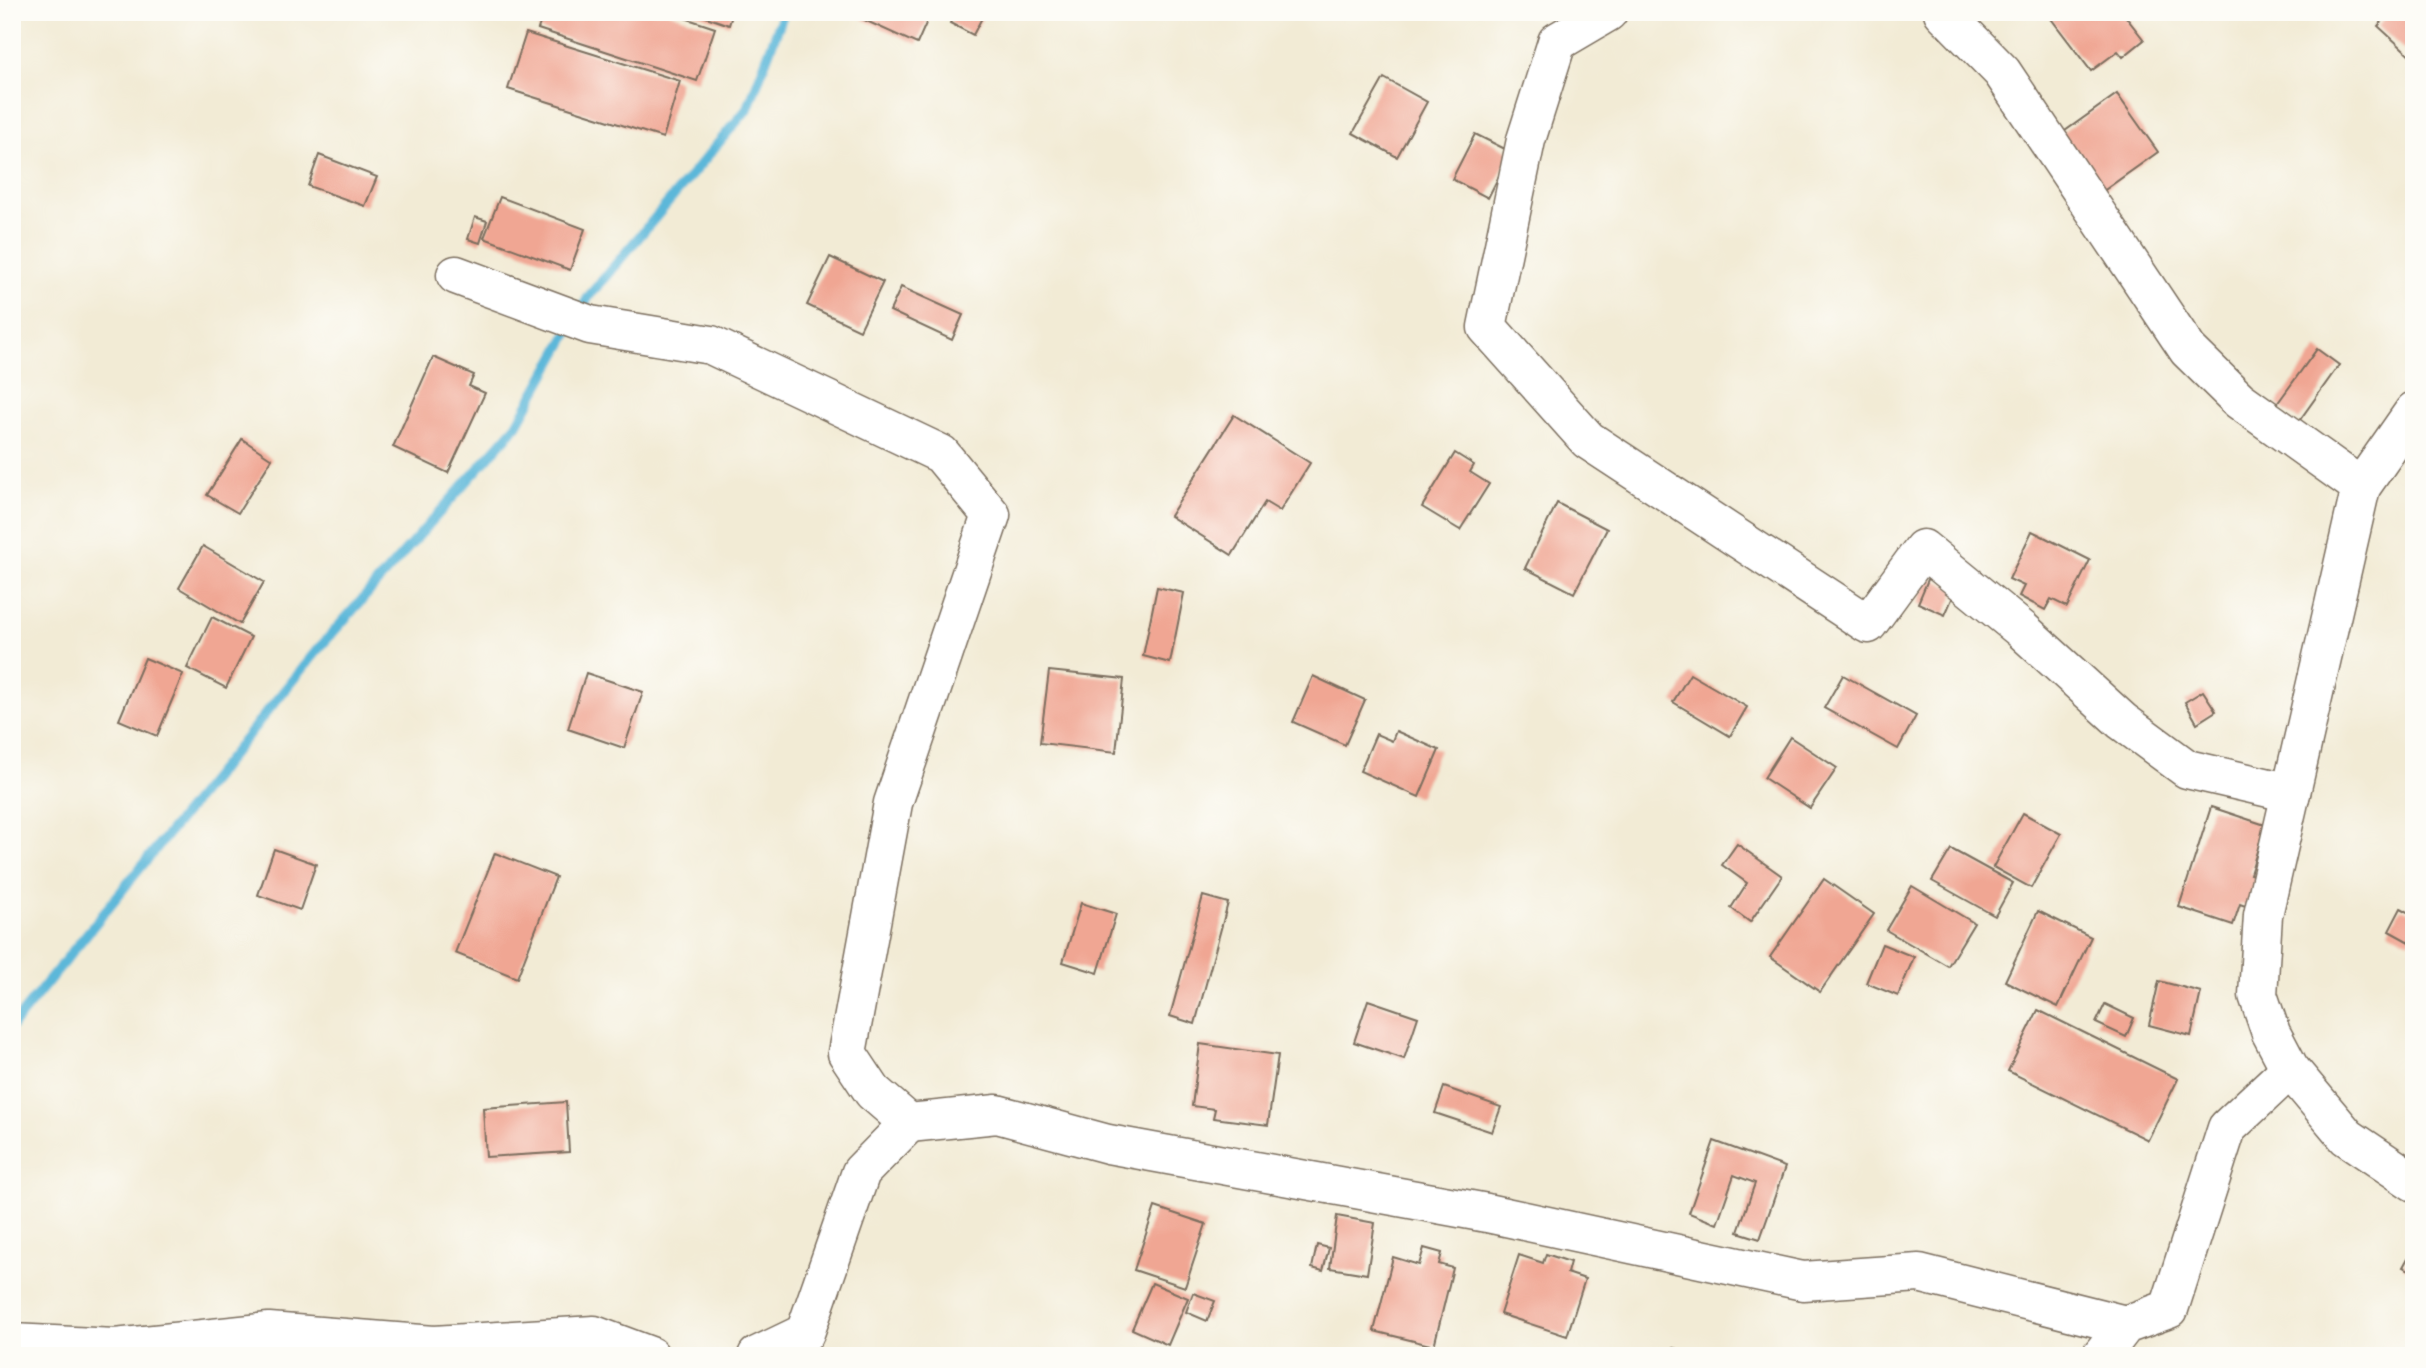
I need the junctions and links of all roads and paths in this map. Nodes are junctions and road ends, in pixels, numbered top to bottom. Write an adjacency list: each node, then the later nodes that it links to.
1 (1608, 12): 6 (street)
2 (1944, 12): 5 (street)
3 (456, 275): 8 (street)
4 (2414, 411): 5 (street)
5 (2361, 487): 6 (street)
6 (2291, 793): 7 (street)
7 (2290, 1069): 9 (street); 10 (street)
8 (909, 1123): 10 (street); 12 (street)
9 (2414, 1182)
10 (2125, 1325): 16 (street)
11 (12, 1343): 13 (street)
12 (808, 1344): 15 (street)
13 (523, 1348): 14 (street)
14 (650, 1356)
15 (757, 1356)
16 (2101, 1356)

